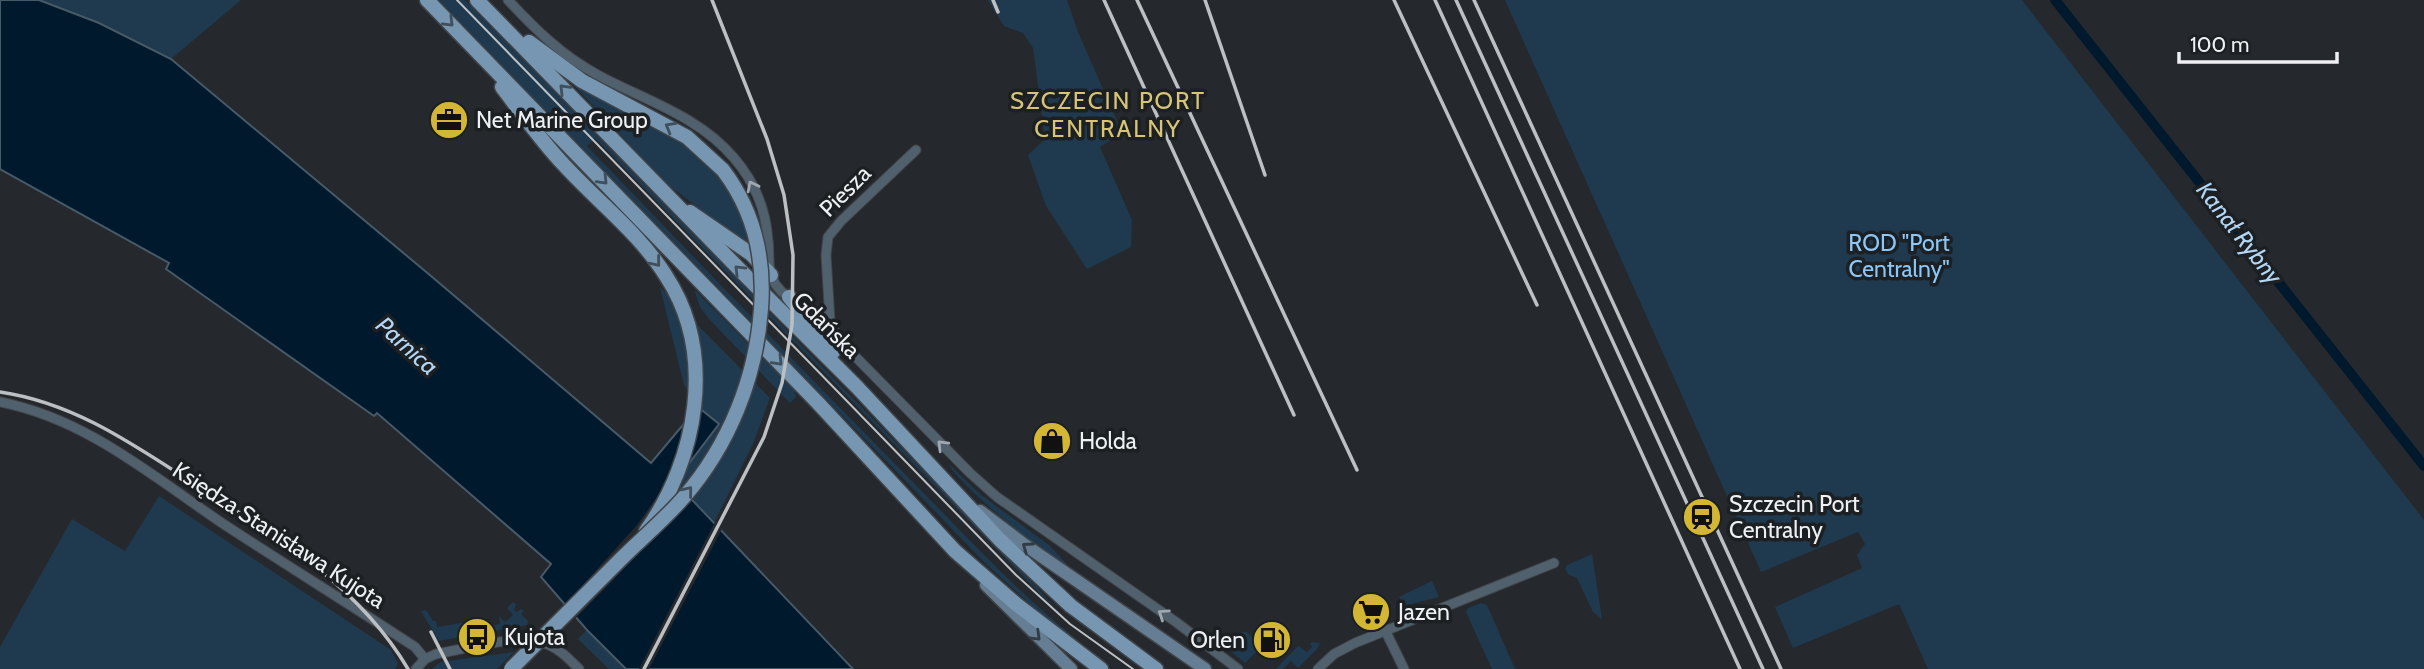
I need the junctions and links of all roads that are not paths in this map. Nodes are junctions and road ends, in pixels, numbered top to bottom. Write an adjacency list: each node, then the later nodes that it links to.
1 (427, 0): 4 (main road, one-way to 4)
2 (478, 0): 6 (main road, Gdańska, one-way to 2); 13 (main road, one-way to 2, bridge)
3 (508, 0): 7 (street, one-way to 3)
4 (470, 44): 13 (main road, one-way to 13); 14 (main road, one-way to 14)
5 (916, 150): 9 (street, Piesza)
6 (670, 198): 7 (main road); 10 (main road, Gdańska, one-way to 6)
7 (771, 275): 8 (street, Gdańska)
8 (789, 297): 9 (street, Gdańska); 10 (main road)
9 (829, 313): 25 (street, Gdańska, one-way to 9)
10 (857, 387): 12 (main road, Gdańska)
11 (0, 402): 17 (street, Księdza Stanisława Kujota)
12 (932, 469): 23 (main road, Gdańska); 24 (main road, one-way to 12)
13 (640, 540): 19 (main road, bridge)
14 (955, 551): 21 (main road, one-way to 21); 22 (main road)
15 (1554, 563): 16 (street)
16 (1385, 630): 26 (street); 27 (street)
17 (425, 659): 18 (street); 20 (street)
18 (416, 669)
19 (511, 669)
20 (579, 669)
21 (1071, 669)
22 (1101, 669)
23 (1156, 669)
24 (1205, 669)
25 (1238, 669)
26 (1318, 669)
27 (1404, 669)

